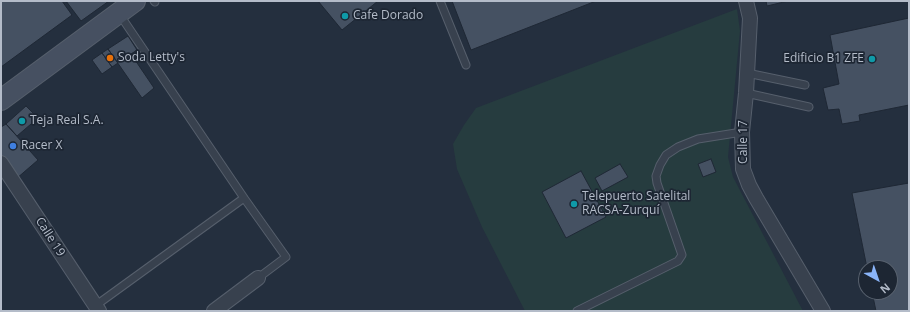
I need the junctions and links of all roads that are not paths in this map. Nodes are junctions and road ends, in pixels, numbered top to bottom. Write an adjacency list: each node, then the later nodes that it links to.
1 (135, 1): 4 (main road)
2 (440, 1): 5 (lane)
3 (746, 1): 6 (street, Calle 17)
4 (118, 13): 9 (main road); 13 (lane)
5 (466, 65)
6 (747, 73): 7 (lane); 8 (street, Calle 17)
7 (805, 85)
8 (746, 94): 10 (lane); 11 (street, Calle 17)
9 (1, 100)
10 (809, 107)
11 (742, 132): 17 (lane); 18 (street, Calle 17)
12 (1, 163): 15 (street, Calle 19)
13 (244, 198): 14 (lane); 15 (lane)
14 (258, 278): 16 (street)
15 (97, 308)
16 (214, 311)
17 (577, 311)
18 (823, 311)

